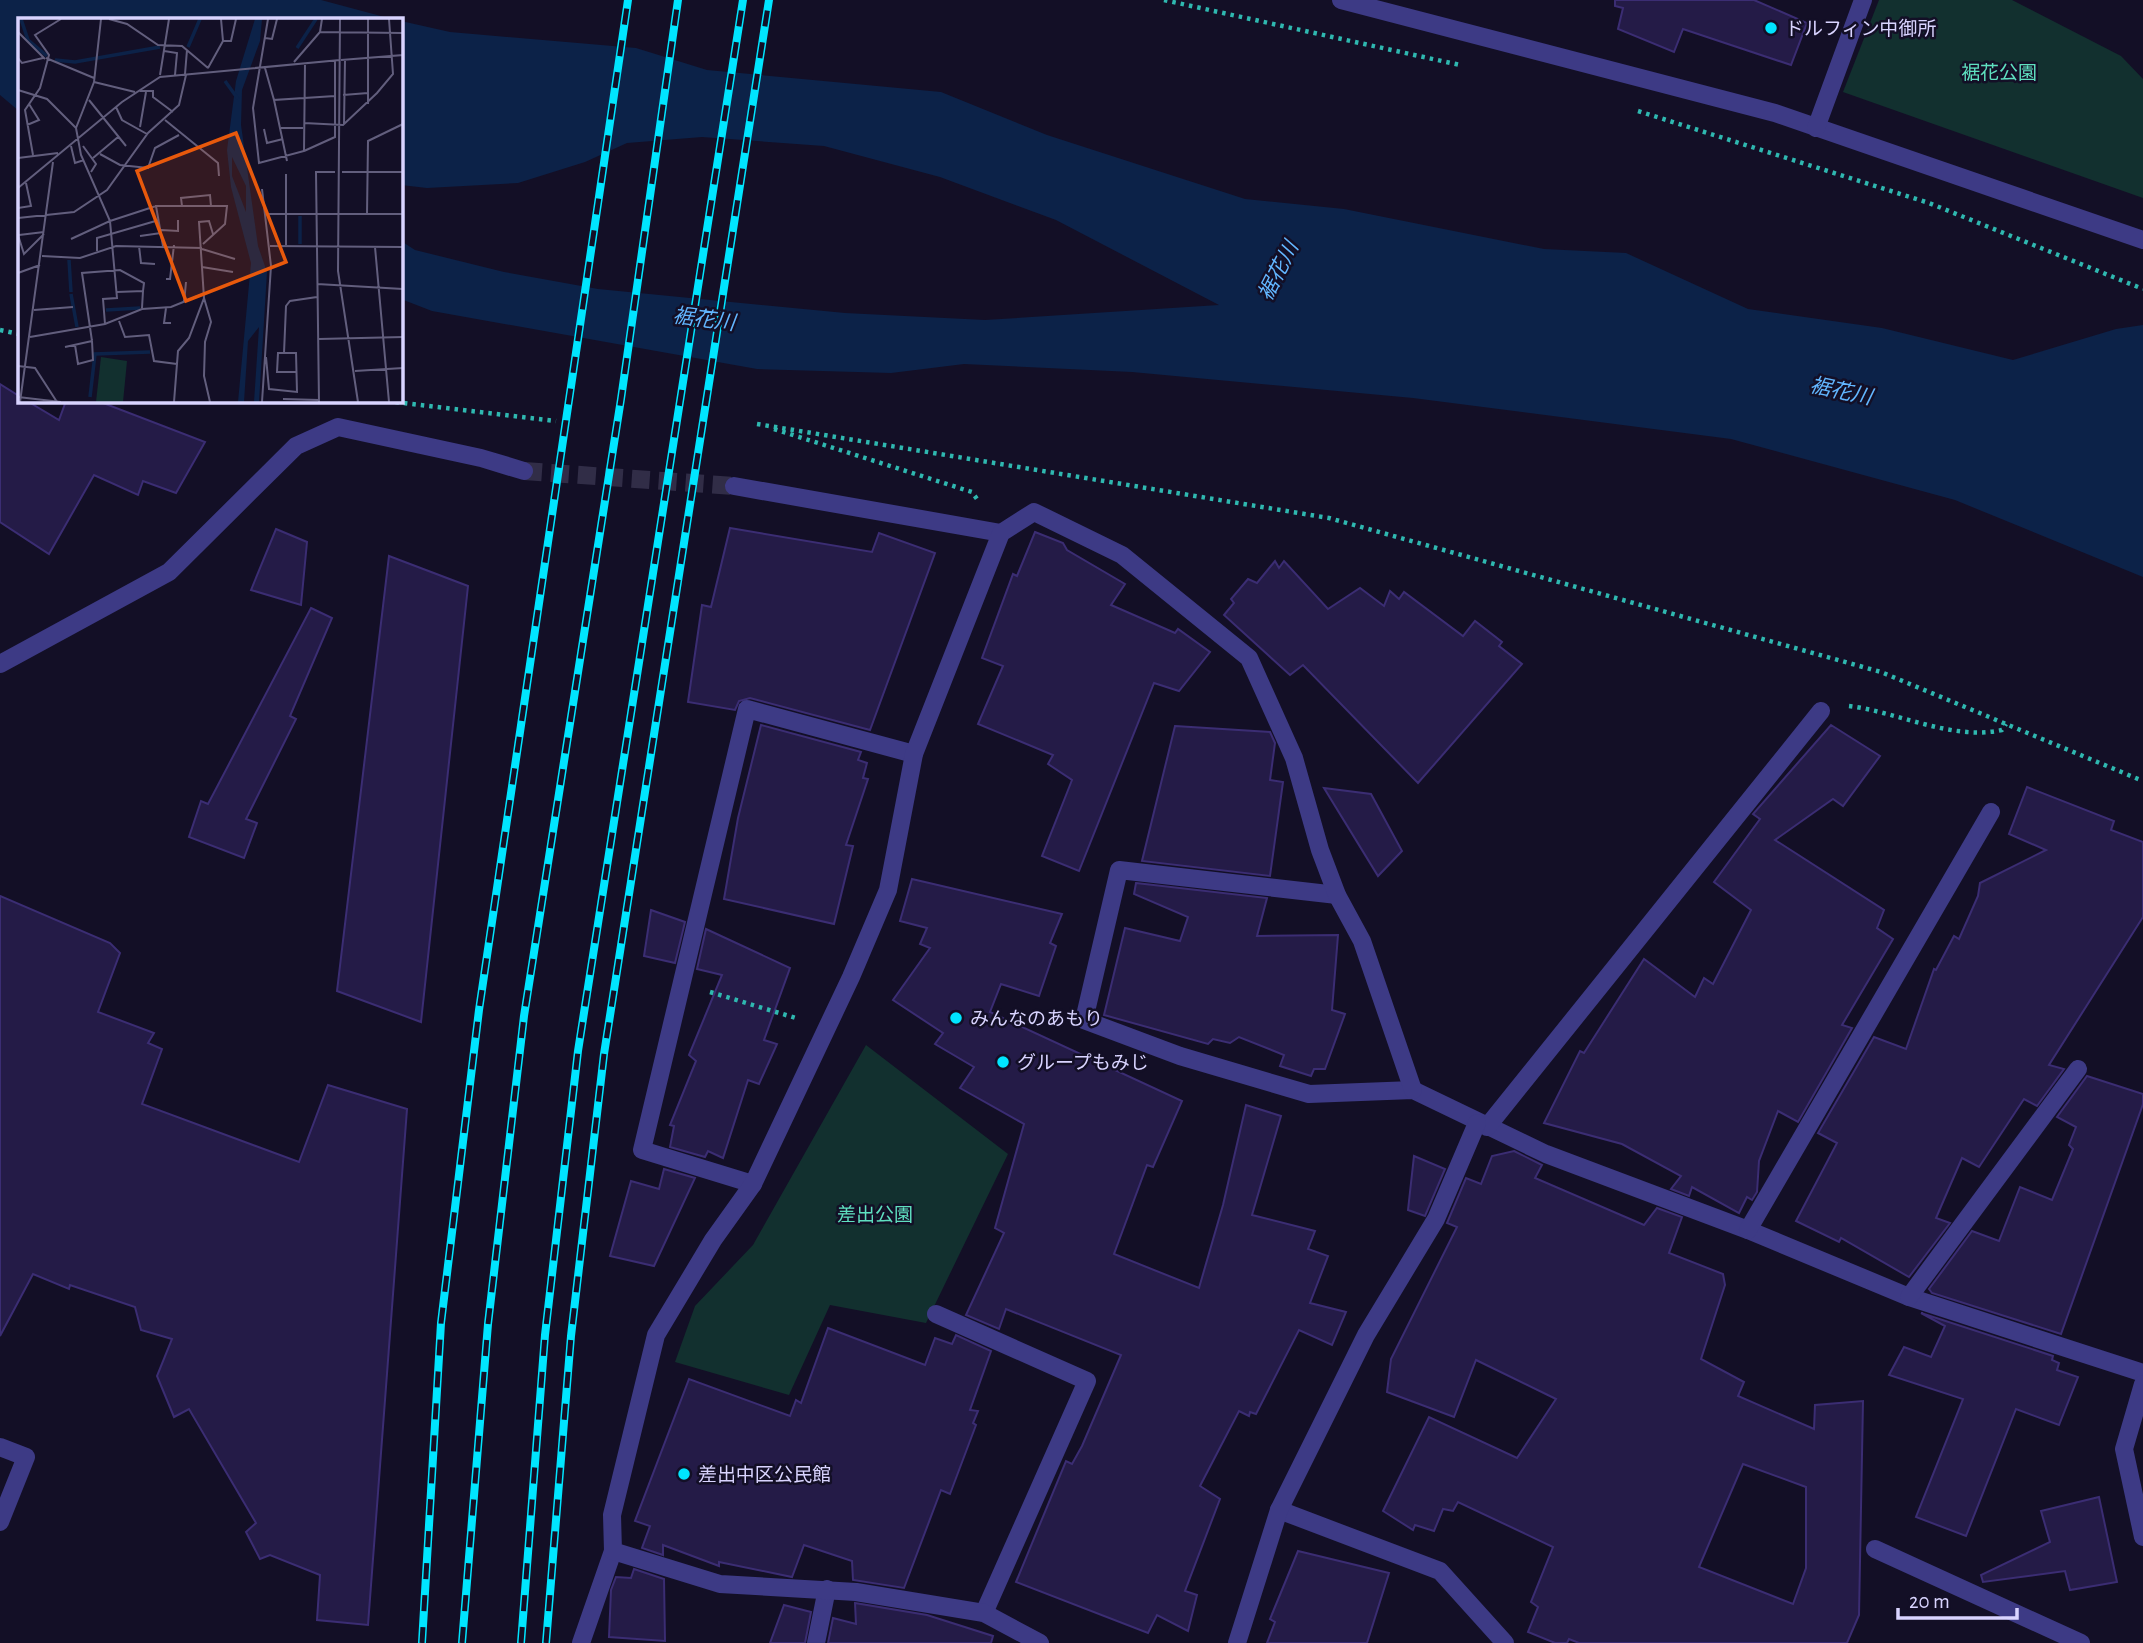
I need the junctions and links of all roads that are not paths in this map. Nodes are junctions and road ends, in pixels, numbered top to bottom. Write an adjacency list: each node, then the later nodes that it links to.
1 (1341, 0): 3 (street)
2 (1863, 0): 3 (street)
3 (1816, 128): 4 (street)
4 (2143, 240)
5 (524, 471): 8 (street)
6 (734, 486): 7 (street)
7 (1001, 533): 10 (street); 12 (street)
8 (0, 664)
9 (1821, 711): 15 (street)
10 (914, 754): 16 (street); 16 (street)
11 (1991, 812): 17 (street)
12 (1337, 895): 14 (street); 14 (street)
13 (2078, 1069): 18 (street)
14 (1413, 1090): 15 (street)
15 (1482, 1125): 17 (street); 23 (street)
16 (753, 1184): 27 (street)
17 (1748, 1230): 18 (street)
18 (1909, 1297): 20 (street)
19 (936, 1314): 29 (street)
20 (2143, 1373)
21 (2143, 1384): 25 (street)
22 (0, 1447): 24 (street)
23 (1279, 1510): 33 (street); 34 (street)
24 (0, 1522)
25 (2143, 1537)
26 (1875, 1549): 35 (street)
27 (612, 1551): 28 (street); 31 (street)
28 (827, 1589): 29 (street); 32 (street)
29 (984, 1613): 30 (street)
30 (1030, 1641)
31 (581, 1643)
32 (816, 1643)
33 (1237, 1643)
34 (1505, 1643)
35 (2081, 1643)

